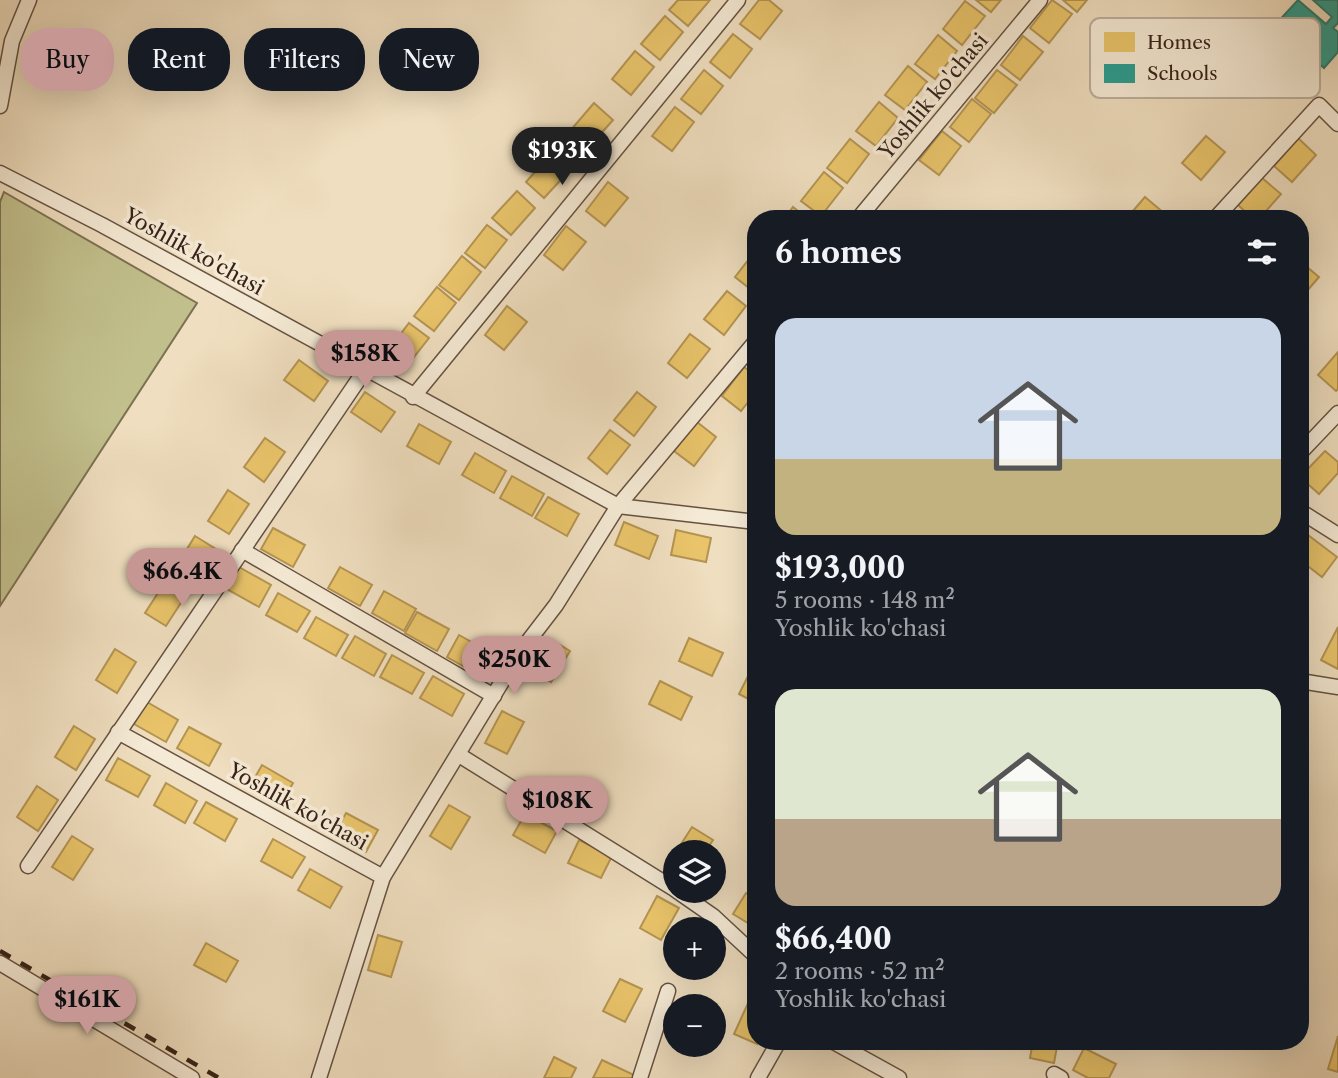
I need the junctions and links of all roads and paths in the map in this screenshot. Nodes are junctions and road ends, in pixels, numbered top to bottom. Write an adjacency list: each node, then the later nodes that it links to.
1 (29, 0): 4 (street)
2 (738, 0): 11 (street)
3 (1040, 0): 7 (street, Yoshlik ko'chasi)
4 (0, 106)
5 (1338, 124): 8 (street)
6 (0, 173): 10 (street, Yoshlik ko'chasi)
7 (865, 210)
8 (1223, 210)
9 (747, 352): 14 (street, Yoshlik ko'chasi)
10 (365, 370): 11 (street, Yoshlik ko'chasi); 18 (street)
11 (413, 397): 14 (street, Yoshlik ko'chasi)
12 (1338, 413): 13 (street)
13 (1309, 444)
14 (618, 506): 16 (street, Yoshlik ko'chasi); 21 (street, Yoshlik ko'chasi)
15 (1309, 517): 17 (street)
16 (747, 521)
17 (1338, 535)
18 (243, 550): 21 (street); 22 (street)
19 (1309, 682): 20 (street)
20 (1338, 687)
21 (494, 696): 23 (street, Yoshlik ko'chasi)
22 (118, 732): 24 (street); 25 (street, Yoshlik ko'chasi)
23 (458, 755): 25 (street, Yoshlik ko'chasi); 26 (street)
24 (28, 866)
25 (383, 877): 34 (street, Yoshlik ko'chasi)
26 (663, 882)
27 (694, 903): 28 (street)
28 (747, 948)
29 (0, 963): 33 (street)
30 (668, 991): 35 (street)
31 (774, 1050): 36 (street)
32 (848, 1050): 37 (street)
33 (192, 1078)
34 (319, 1078)
35 (640, 1078)
36 (758, 1078)
37 (899, 1078)

